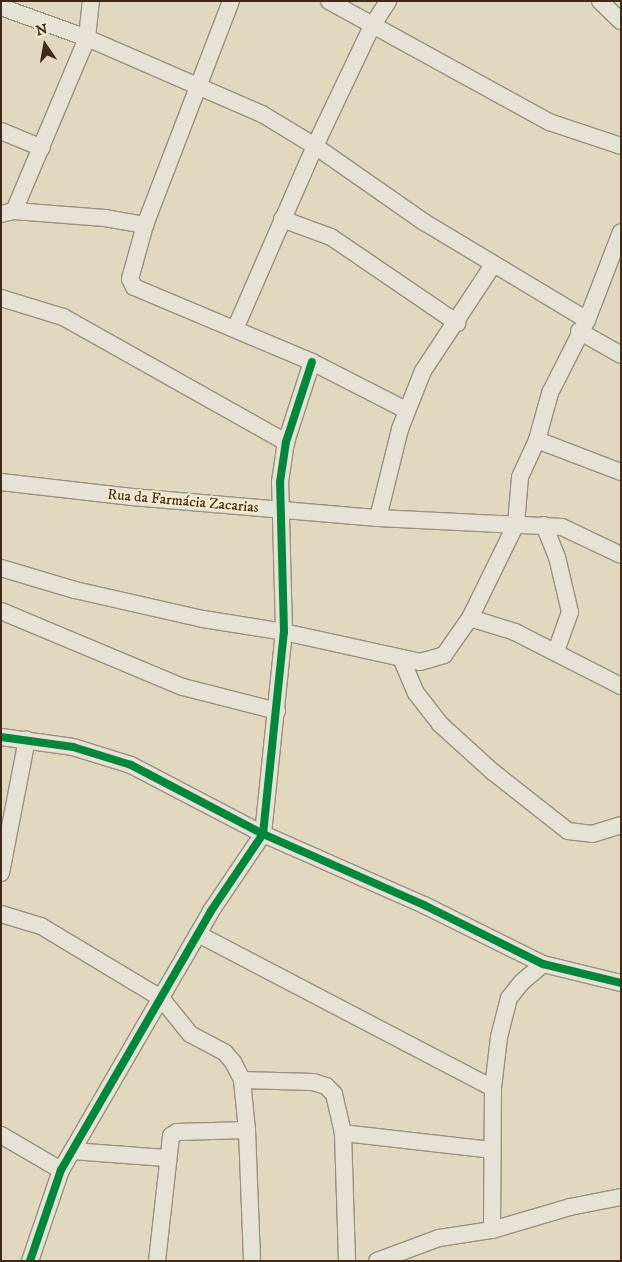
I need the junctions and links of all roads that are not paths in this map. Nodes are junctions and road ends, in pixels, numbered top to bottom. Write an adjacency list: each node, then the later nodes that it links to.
1 (91, 1): 9 (street)
2 (231, 1): 10 (street)
3 (329, 1): 8 (street)
4 (388, 1): 8 (street)
5 (600, 1): 7 (street)
6 (1, 7): 9 (street)
7 (621, 21)
8 (372, 26): 12 (street); 13 (street)
9 (87, 38): 10 (street); 14 (street)
10 (199, 85): 12 (street); 17 (street)
11 (1, 131): 14 (street)
12 (316, 146): 16 (street); 19 (street)
13 (621, 146)
14 (42, 148): 15 (street)
15 (8, 213): 17 (street)
16 (282, 219): 21 (street); 23 (street)
17 (145, 225): 23 (street)
18 (621, 232): 22 (street)
19 (493, 266): 21 (street); 22 (street)
20 (1, 298): 28 (street)
21 (457, 323): 26 (street)
22 (583, 326): 24 (street); 27 (street)
23 (235, 329): 25 (street)
24 (621, 355)
25 (312, 362): 26 (street); 28 (street)
26 (406, 410): 32 (street)
27 (537, 440): 29 (street); 33 (street)
28 (286, 442): 31 (street)
29 (621, 472)
30 (1, 482): 31 (street, Rua da Farmácia Zacarias)
31 (283, 510): 32 (street, Rua da Farmácia Zacarias); 39 (street)
32 (378, 518): 33 (street, Rua da Farmácia Zacarias)
33 (516, 524): 34 (street, Rua da Farmácia Zacarias); 38 (street)
34 (544, 526): 35 (street, Rua da Farmácia Zacarias); 40 (street)
35 (621, 555)
36 (1, 568): 39 (street)
37 (1, 611): 43 (street)
38 (470, 618): 40 (street); 41 (street)
39 (284, 632): 41 (street); 43 (street)
40 (556, 651): 42 (street)
41 (401, 658): 46 (street)
42 (621, 686)
43 (277, 711): 47 (street)
44 (1, 737): 45 (street)
45 (27, 739): 47 (street); 48 (street)
46 (621, 824)
47 (263, 834): 50 (street); 51 (street)
48 (1, 873)
49 (1, 914): 53 (street)
50 (198, 934): 53 (street); 55 (street)
51 (543, 964): 52 (street); 55 (street)
52 (621, 983)
53 (161, 998): 54 (street); 60 (street)
54 (242, 1080): 56 (street); 57 (street)
55 (493, 1088): 59 (street)
56 (247, 1130): 61 (street); 67 (street)
57 (343, 1133): 59 (street); 68 (street)
58 (1, 1135): 62 (street)
59 (492, 1150): 64 (street)
60 (72, 1151): 61 (street); 62 (street)
61 (166, 1158): 66 (street)
62 (61, 1170): 65 (street)
63 (621, 1197): 64 (street)
64 (492, 1230): 69 (street)
65 (30, 1261)
66 (157, 1261)
67 (252, 1261)
68 (347, 1261)
69 (377, 1261)

